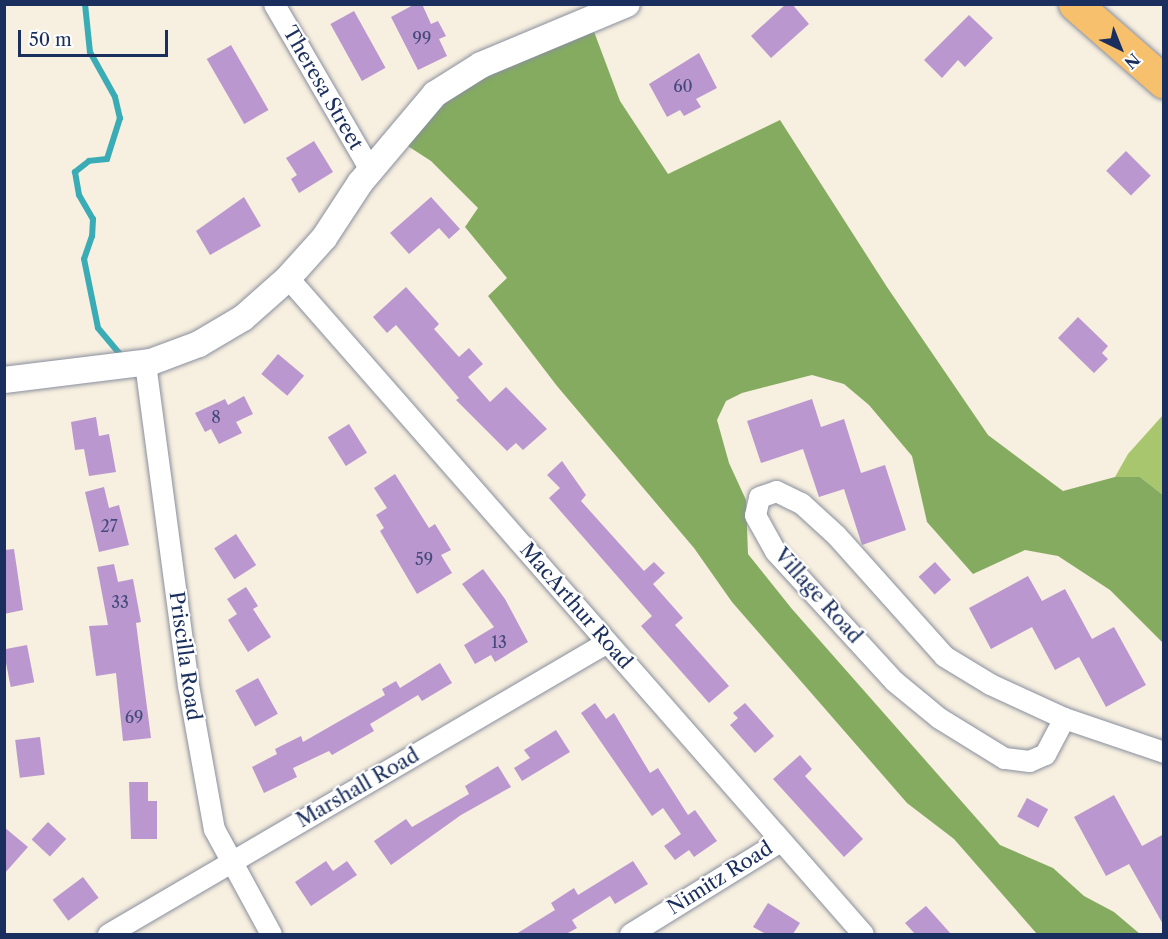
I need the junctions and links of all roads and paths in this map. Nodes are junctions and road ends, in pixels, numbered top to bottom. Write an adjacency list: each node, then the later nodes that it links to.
1 (274, 4): 6 (street, Theresa Street)
2 (627, 4): 4 (street)
3 (1075, 4): 5 (main road)
4 (594, 11): 6 (street)
5 (1164, 82)
6 (371, 171): 7 (street)
7 (288, 278): 8 (street); 10 (street, MacArthur Road)
8 (145, 363): 9 (street); 14 (street, Priscilla Road)
9 (4, 380)
10 (607, 642): 13 (street, MacArthur Road); 14 (street, Marshall Road)
11 (1064, 718): 11 (street, Village Road); 12 (street, Village Road)
12 (1164, 752)
13 (780, 841): 17 (street, Nimitz Road); 18 (street, MacArthur Road)
14 (230, 862): 15 (street, Marshall Road); 16 (street, Priscilla Road)
15 (108, 934)
16 (271, 934)
17 (630, 934)
18 (863, 934)

